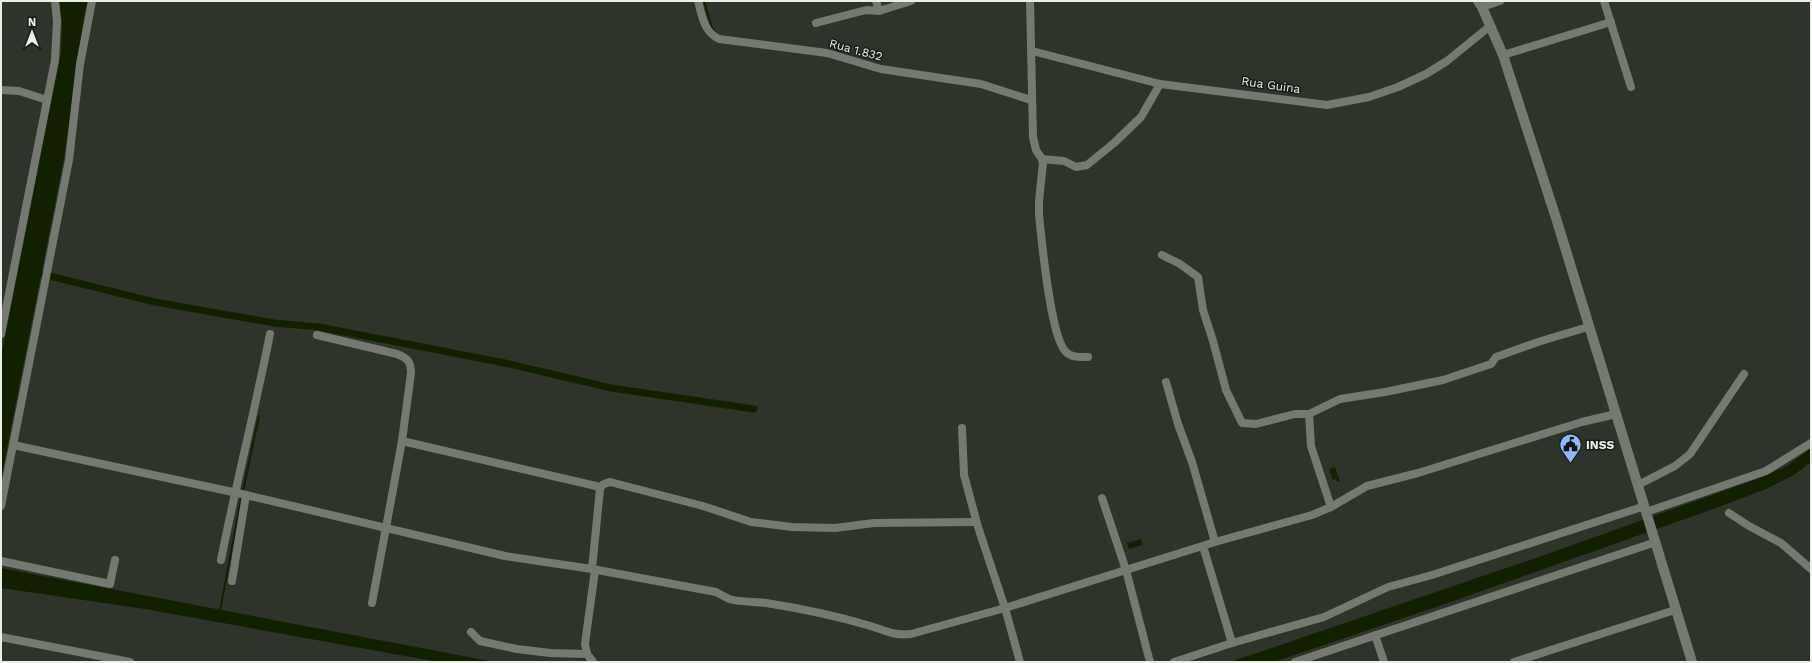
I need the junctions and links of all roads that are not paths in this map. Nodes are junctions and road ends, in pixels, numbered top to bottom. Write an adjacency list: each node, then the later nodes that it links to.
1 (55, 1): 19 (street)
2 (92, 1): 35 (street)
3 (698, 1): 20 (street, Rua 1.832)
4 (876, 1): 10 (street)
5 (911, 1): 10 (street)
6 (1030, 1): 14 (street)
7 (1500, 1): 9 (street)
8 (1604, 1): 11 (street)
9 (1484, 3): 13 (street)
10 (879, 11): 12 (street)
11 (1611, 22): 15 (street); 17 (street)
12 (816, 23)
13 (1490, 26): 15 (street); 16 (street, Rua Guina)
14 (1032, 51): 16 (street, Rua Guina); 20 (street)
15 (1503, 55): 23 (street)
16 (1160, 84): 21 (street)
17 (1631, 86)
18 (1, 90): 19 (street)
19 (47, 100): 24 (street)
20 (1031, 100): 21 (street)
21 (1042, 159): 27 (street)
22 (1162, 255): 30 (street)
23 (1588, 327): 30 (street); 31 (street)
24 (1, 334)
25 (270, 334): 38 (street)
26 (317, 335): 33 (street)
27 (1088, 357)
28 (1744, 374): 36 (street)
29 (1166, 382): 48 (street)
30 (1309, 414): 42 (street)
31 (1616, 414): 36 (street); 42 (street)
32 (962, 428): 45 (street)
33 (402, 441): 37 (street); 46 (street)
34 (1811, 443): 43 (street)
35 (14, 445): 38 (street); 41 (street)
36 (1638, 485): 43 (street)
37 (600, 489): 45 (street); 53 (street)
38 (235, 492): 39 (street); 51 (street)
39 (246, 495): 46 (street); 56 (street)
40 (1102, 498): 55 (street)
41 (1, 506)
42 (1331, 507): 48 (street)
43 (1646, 512): 47 (street); 63 (street)
44 (1730, 513): 54 (street)
45 (976, 522): 58 (street)
46 (386, 529): 53 (street); 57 (street)
47 (1655, 540): 59 (street); 61 (street)
48 (1216, 542): 49 (street)
49 (1203, 546): 55 (street); 63 (street)
50 (116, 560): 52 (street)
51 (221, 560)
52 (1, 562)
53 (593, 569): 58 (street); 64 (street)
54 (1811, 569)
55 (1126, 570): 58 (street); 68 (street)
56 (232, 582)
57 (372, 603)
58 (1005, 608): 67 (street)
59 (1675, 610): 72 (street); 73 (street)
60 (471, 632): 64 (street)
61 (1375, 635): 70 (street); 71 (street)
62 (1, 637): 65 (street)
63 (1232, 643): 69 (street)
64 (587, 654): 66 (street)
65 (130, 662)
66 (593, 662)
67 (1020, 662)
68 (1150, 662)
69 (1174, 662)
70 (1295, 662)
71 (1384, 662)
72 (1514, 662)
73 (1692, 662)

